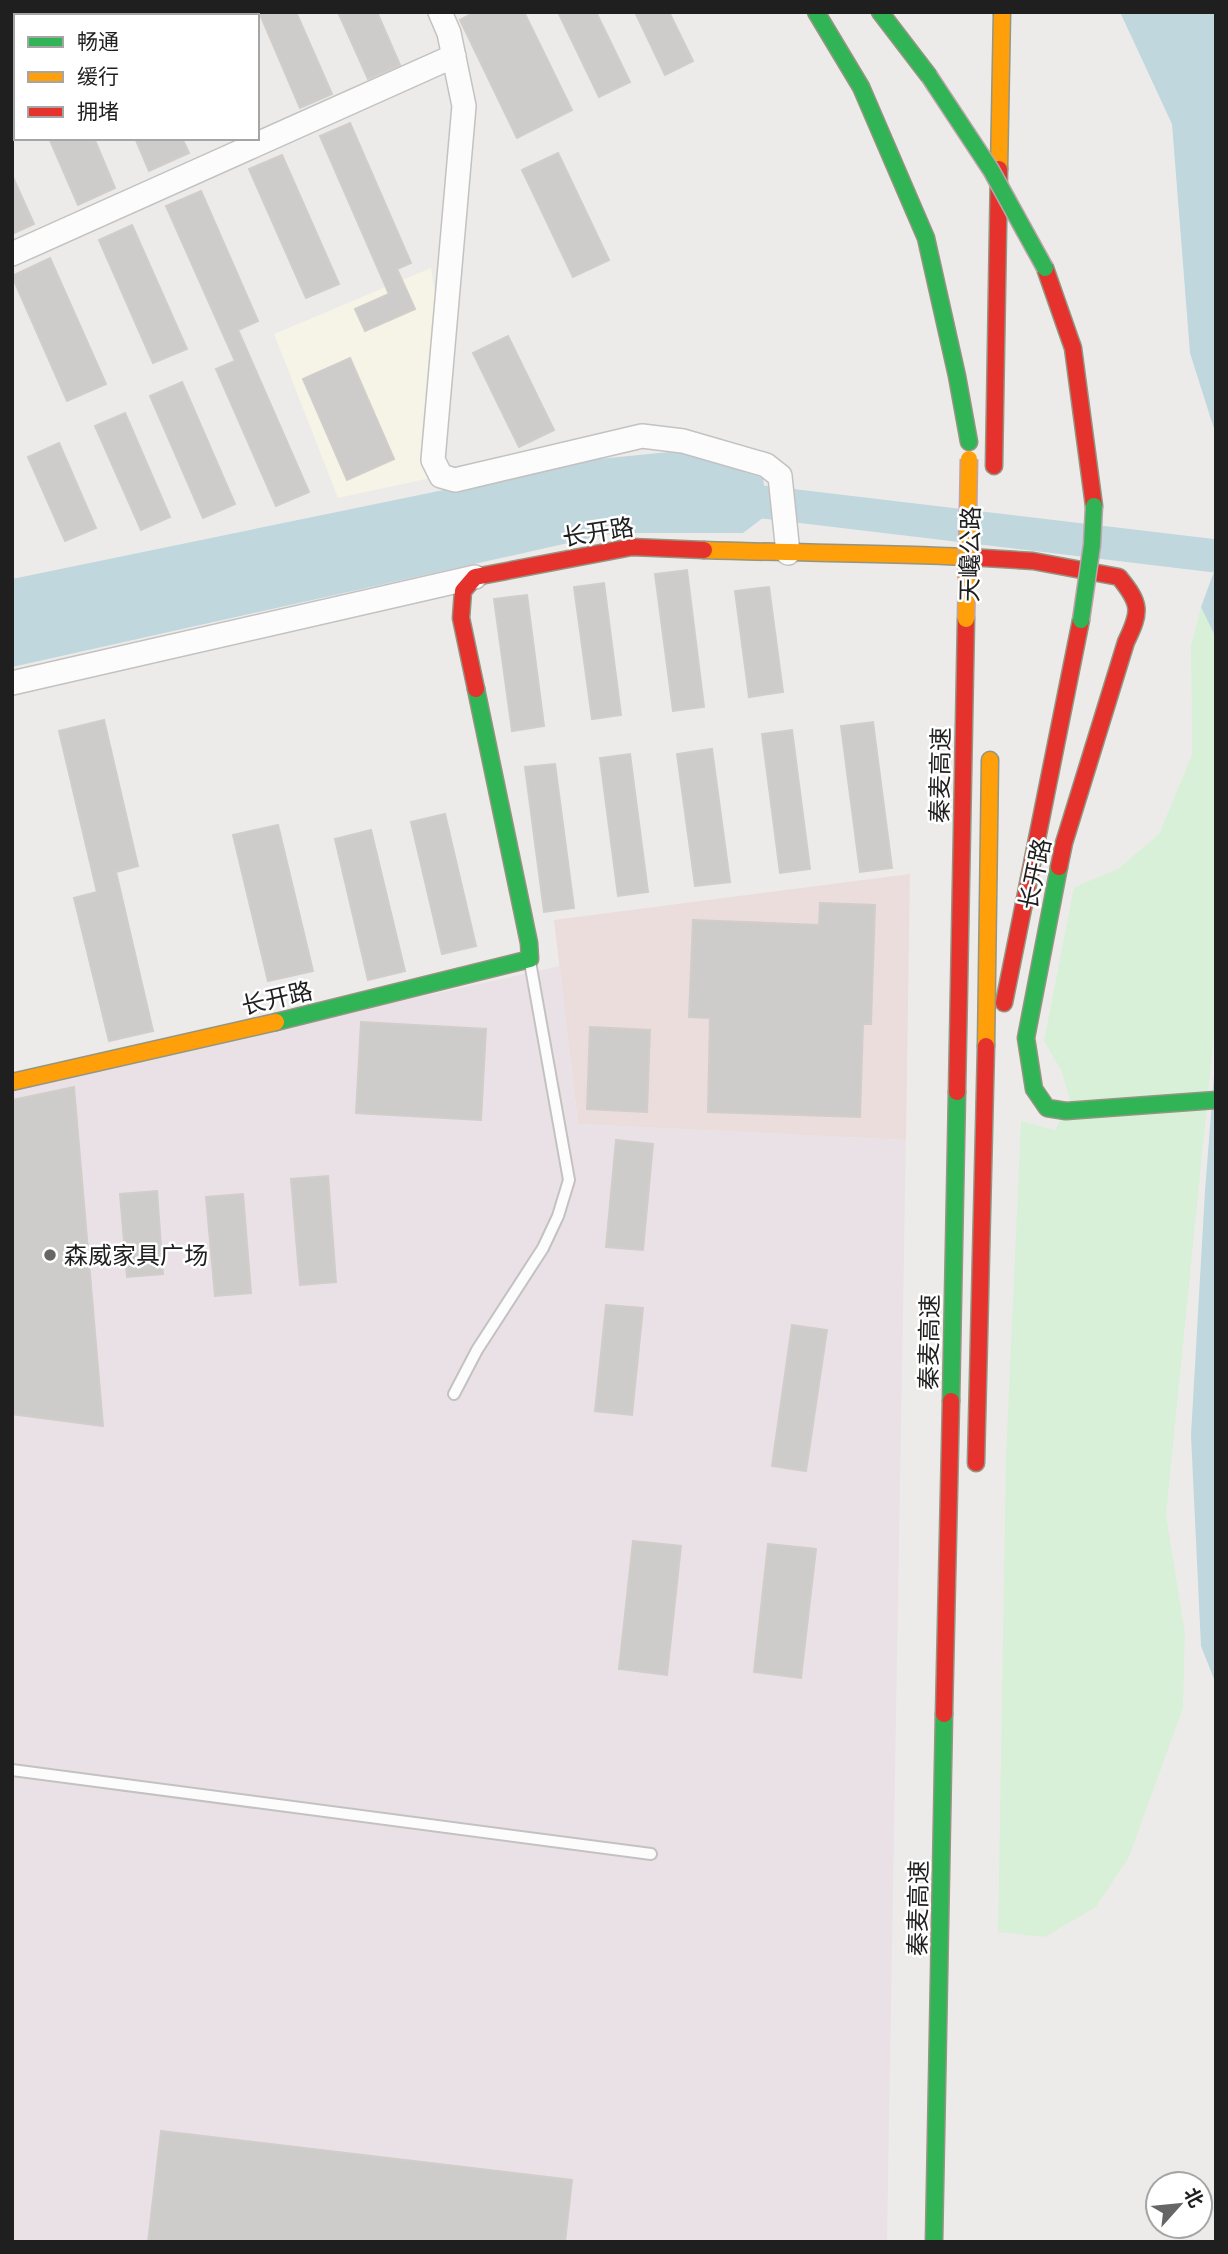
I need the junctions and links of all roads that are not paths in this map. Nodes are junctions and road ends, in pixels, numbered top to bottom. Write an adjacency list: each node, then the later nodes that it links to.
1 (440, 12): 6 (street)
2 (816, 12): 10 (main road)
3 (880, 12): 20 (main road, bridge)
4 (989, 12): 7 (main road, bridge)
5 (1002, 12): 11 (main road, 天巉公路, bridge)
6 (454, 56): 8 (street); 13 (street)
7 (982, 230)
8 (12, 254)
9 (973, 374): 10 (main road)
10 (969, 451): 26 (main road, 秦麦高速, bridge)
11 (994, 479)
12 (993, 546): 14 (main road, 天巉公路)
13 (788, 553): 15 (main road, 长开路); 21 (main road, 长开路)
14 (992, 572)
15 (475, 577): 16 (street); 18 (main road)
16 (12, 683)
17 (990, 750): 20 (main road)
18 (530, 959): 19 (main road, 长开路); 22 (lane)
19 (12, 1082)
20 (985, 1097): 23 (main road, 秦麦高速)
21 (1216, 1100)
22 (454, 1394)
23 (976, 1474)
24 (12, 1770): 25 (lane)
25 (651, 1854)
26 (934, 2242)

